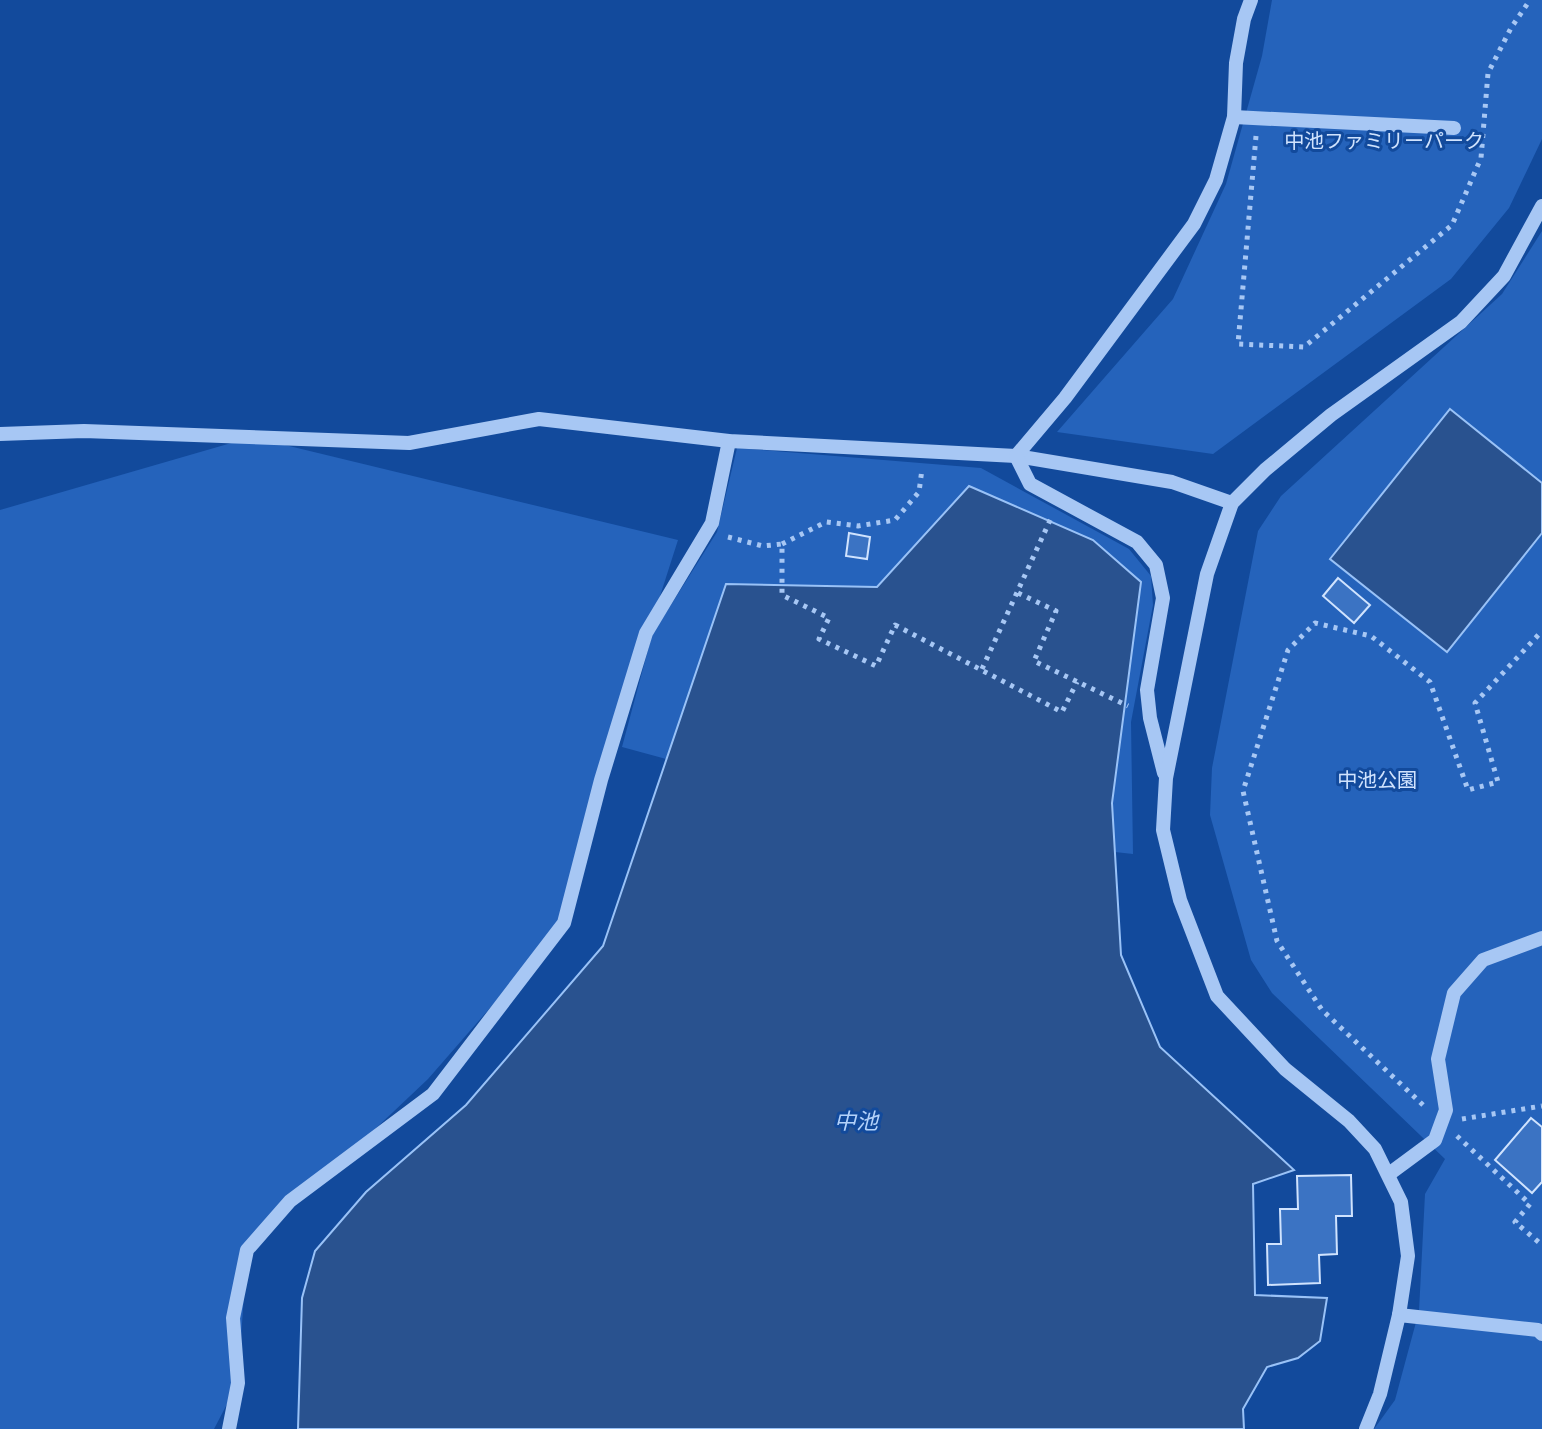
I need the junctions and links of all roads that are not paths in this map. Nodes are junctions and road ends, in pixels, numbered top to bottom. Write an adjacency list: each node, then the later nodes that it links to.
1 (1251, 0): 2 (street)
2 (1234, 117): 3 (street); 7 (street)
3 (1454, 128)
4 (1542, 206): 8 (street)
5 (0, 434): 6 (street)
6 (729, 441): 7 (street); 15 (street)
7 (1016, 456): 8 (street); 9 (street)
8 (1232, 503): 9 (street)
9 (1166, 778): 11 (street)
10 (1542, 938): 11 (street)
11 (1389, 1174): 12 (street)
12 (1399, 1315): 13 (street); 14 (street)
13 (1542, 1334)
14 (1368, 1427)
15 (229, 1429)

